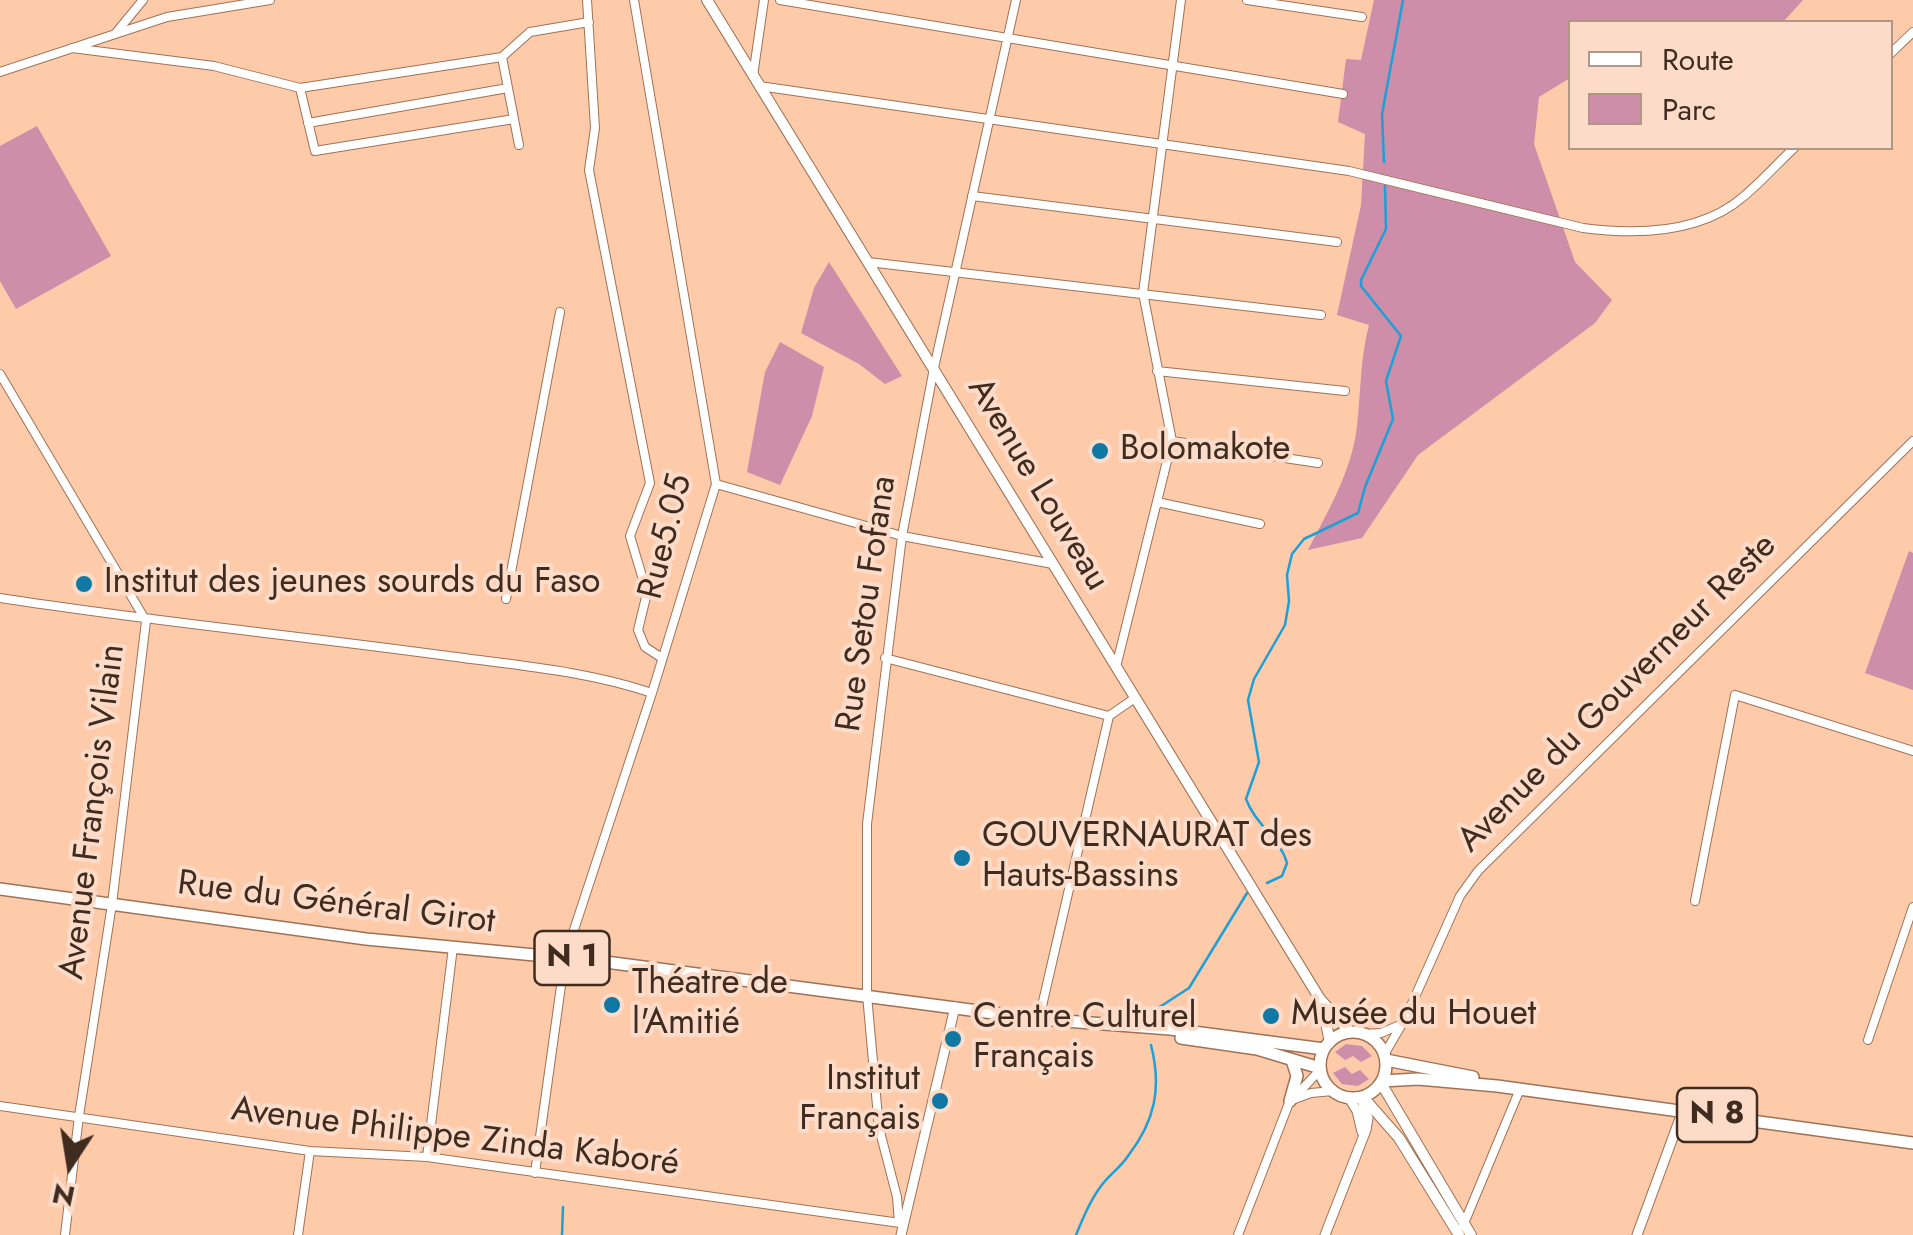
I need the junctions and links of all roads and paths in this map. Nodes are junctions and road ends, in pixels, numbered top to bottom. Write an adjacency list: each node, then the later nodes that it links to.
1 (143, 0): 14 (street)
2 (270, 0): 14 (street)
3 (588, 0): 12 (street)
4 (634, 0): 48 (street, Rue5.05)
5 (706, 0): 21 (main road, Avenue Louveau)
6 (764, 0): 21 (street)
7 (780, 0): 15 (street)
8 (1016, 0): 15 (street, Rue Setou Fofana)
9 (1181, 0): 19 (street)
10 (1247, 0): 11 (street)
11 (1362, 17)
12 (589, 22): 18 (street); 56 (street)
13 (1913, 32): 17 (street)
14 (114, 34): 16 (street)
15 (1007, 39): 19 (street); 25 (street, Rue Setou Fofana)
16 (72, 48): 20 (street); 22 (street)
17 (1893, 51)
18 (502, 57): 22 (street); 23 (street)
19 (1172, 68): 24 (street); 29 (street)
20 (0, 72)
21 (756, 81): 25 (street); 34 (main road, Avenue Louveau)
22 (300, 88): 27 (street)
23 (508, 88): 26 (street); 27 (street)
24 (1343, 94)
25 (989, 119): 29 (street); 31 (street, Rue Setou Fofana)
26 (514, 120): 27 (street); 28 (street)
27 (308, 122)
28 (519, 144)
29 (1162, 145): 30 (street); 32 (street)
30 (1792, 150)
31 (972, 196): 32 (street); 35 (street, Rue Setou Fofana)
32 (1152, 219): 33 (street); 36 (street)
33 (1337, 242)
34 (868, 262): 35 (street); 39 (main road, Avenue Louveau)
35 (956, 272): 36 (street); 39 (street, Rue Setou Fofana)
36 (1142, 293): 38 (street); 40 (street)
37 (560, 312): 54 (street)
38 (1321, 315)
39 (934, 368): 51 (street, Rue Setou Fofana); 52 (main road, Avenue Louveau)
40 (1157, 371): 43 (street); 46 (street)
41 (0, 374): 42 (street, Avenue François Vilain)
42 (10, 390): 44 (street); 55 (street, Avenue François Vilain)
43 (1346, 391)
44 (0, 396)
45 (1913, 441): 72 (street, Avenue du Gouverneur Reste)
46 (1172, 442): 47 (street); 49 (street)
47 (1318, 463)
48 (716, 484): 51 (street); 56 (street, Rue5.05)
49 (1157, 502): 50 (street); 58 (street)
50 (1260, 524)
51 (902, 536): 52 (street); 57 (street, Rue Setou Fofana)
52 (1053, 564): 58 (main road, Avenue Louveau)
53 (0, 598): 55 (street)
54 (506, 600)
55 (146, 621): 59 (street); 65 (street, Avenue François Vilain)
56 (662, 658): 59 (street, Rue5.05)
57 (885, 658): 61 (street); 69 (street, Rue Setou Fofana)
58 (1116, 667): 60 (main road, Avenue Louveau)
59 (652, 692): 68 (street, Rue5.05)
60 (1136, 698): 61 (street); 70 (main road, Avenue Louveau)
61 (1109, 716): 73 (street)
62 (1913, 751): 64 (street)
63 (0, 889): 65 (highway, Rue du Général Girot / N 1)
64 (1696, 901)
65 (112, 904): 67 (highway, Rue du Général Girot / N 1); 88 (street, Avenue François Vilain)
66 (1913, 907): 76 (street)
67 (453, 947): 68 (highway, Rue du Général Girot / N 1); 92 (street)
68 (565, 957): 69 (highway, Rue du Général Girot / N 1); 93 (street, Rue5.05)
69 (867, 995): 71 (highway, Rue du Général Girot / N 1); 94 (street, Rue Setou Fofana)
70 (1320, 999): 75 (main road, Avenue Louveau); 77 (main road, Avenue Louveau)
71 (955, 1007): 73 (highway, Rue du Général Girot / N 1); 94 (street)
72 (1406, 1017): 75 (street); 78 (street, Avenue du Gouverneur Reste)
73 (1039, 1018): 74 (highway, Rue du Général Girot / N 1)
74 (1143, 1030): 77 (highway, N 1); 79 (highway, N 1)
75 (1356, 1033): 77 (highway); 78 (highway)
76 (1868, 1040)
77 (1327, 1046): 80 (highway)
78 (1385, 1058): 81 (highway); 82 (highway, N 8)
79 (1292, 1060): 80 (highway, N 1); 85 (highway)
80 (1320, 1069): 83 (highway); 85 (street)
81 (1385, 1081): 82 (highway, N 8); 84 (highway); 95 (main road)
82 (1520, 1089): 87 (highway, N 8); 95 (street)
83 (1332, 1091): 84 (highway); 85 (street)
84 (1358, 1097): 89 (street); 89 (street); 95 (main road)
85 (1290, 1102): 99 (street)
86 (0, 1106): 88 (street, Avenue Philippe Zinda Kaboré)
87 (1683, 1110): 90 (highway, N 8); 102 (street)
88 (79, 1116): 91 (street, Avenue Philippe Zinda Kaboré); 96 (street, Avenue François Vilain)
89 (1362, 1135): 100 (street)
90 (1913, 1142)
91 (310, 1151): 92 (street, Avenue Philippe Zinda Kaboré); 97 (street)
92 (427, 1157): 93 (street, Avenue Philippe Zinda Kaboré)
93 (535, 1172): 94 (street, Avenue Philippe Zinda Kaboré)
94 (902, 1223): 98 (street)
95 (1461, 1231): 101 (main road)
96 (65, 1235)
97 (298, 1235)
98 (901, 1235)
99 (1238, 1235)
100 (1325, 1235)
101 (1471, 1235)
102 (1637, 1235)

